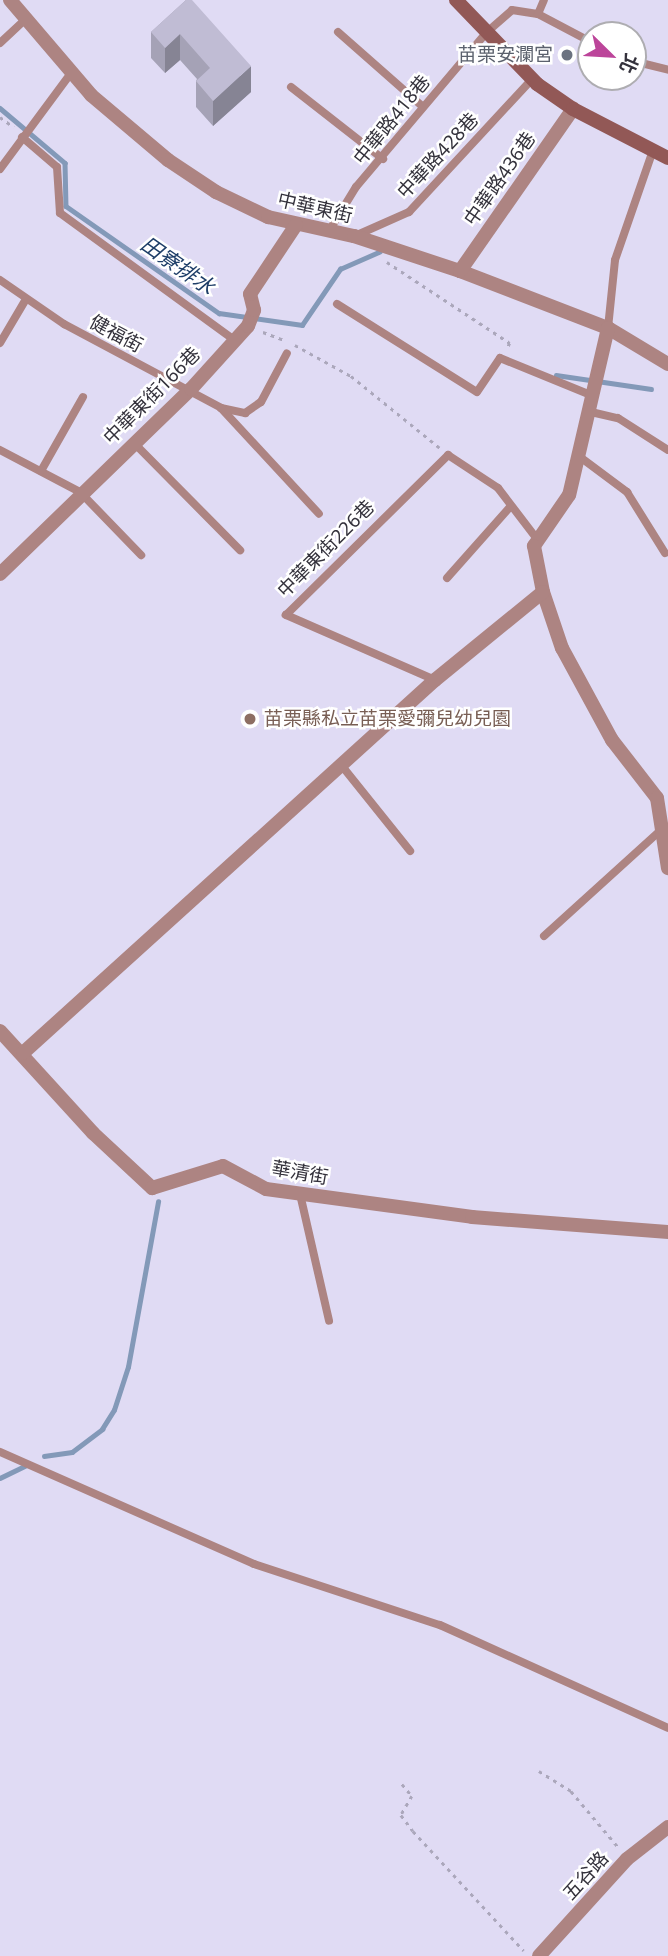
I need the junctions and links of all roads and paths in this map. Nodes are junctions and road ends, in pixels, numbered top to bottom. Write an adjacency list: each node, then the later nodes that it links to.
1 (456, 0): 6 (street)
2 (544, 0): 4 (lane)
3 (20, 7): 8 (lane); 11 (street, 中華東街)
4 (538, 14): 6 (lane, 中華路418巷); 7 (lane)
5 (338, 32): 14 (lane)
6 (487, 32): 12 (street); 14 (lane, 中華路418巷)
7 (577, 35)
8 (0, 43)
9 (647, 65): 10 (lane)
10 (668, 70)
11 (71, 73): 17 (lane); 22 (street, 中華東街)
12 (532, 79): 15 (street); 24 (lane, 中華路428巷)
13 (291, 87): 20 (lane)
14 (422, 106): 20 (lane, 中華路418巷)
15 (573, 109): 18 (street); 26 (street, 中華路436巷)
16 (0, 117): 17 (path)
17 (23, 136): 21 (lane); 32 (lane)
18 (653, 150): 19 (street); 31 (lane)
19 (668, 158)
20 (383, 159): 23 (lane, 中華路418巷)
21 (0, 169)
22 (296, 225): 23 (street, 中華東街); 30 (street, 中華東街166巷)
23 (328, 232): 24 (street, 中華東街)
24 (354, 236): 26 (street, 中華東街)
25 (386, 264): 35 (path)
26 (460, 271): 31 (street, 中華東街)
27 (0, 280): 28 (lane, 健福街)
28 (26, 299): 33 (lane); 37 (lane, 健福街)
29 (337, 304): 35 (lane)
30 (248, 326): 32 (street, 中華東街166巷); 45 (path)
31 (608, 328): 36 (street, 中華東街); 38 (street)
32 (233, 339): 37 (street, 中華東街166巷)
33 (0, 343)
34 (287, 353): 40 (lane)
35 (500, 358): 38 (lane)
36 (668, 364)
37 (191, 389): 40 (lane, 健福街); 42 (street, 中華東街166巷)
38 (594, 393): 41 (street)
39 (83, 397): 47 (lane)
40 (221, 408): 50 (lane, 健福街)
41 (592, 412): 44 (lane); 46 (street)
42 (134, 443): 48 (street, 中華東街166巷); 52 (lane)
43 (0, 450): 47 (lane)
44 (668, 450)
45 (448, 455): 49 (lane); 58 (lane, 中華東街226巷)
46 (580, 457): 51 (street); 53 (lane)
47 (41, 471): 48 (lane)
48 (80, 492): 54 (lane); 55 (street, 中華東街166巷)
49 (511, 506): 51 (lane); 56 (lane)
50 (319, 513)
51 (537, 539): 57 (street)
52 (240, 550)
53 (665, 553)
54 (141, 555)
55 (0, 574)
56 (447, 578)
57 (543, 592): 58 (street); 60 (street)
58 (435, 680): 59 (street)
59 (342, 766): 61 (lane); 65 (street)
60 (661, 830): 62 (street); 63 (lane)
61 (410, 851)
62 (668, 868)
63 (544, 936)
64 (0, 1032): 65 (street, 華清街)
65 (23, 1053): 66 (street, 華清街)
66 (300, 1194): 67 (street, 華清街); 68 (lane)
67 (668, 1232)
68 (329, 1321)
69 (0, 1452): 70 (lane)
70 (668, 1728)
71 (539, 1771): 74 (path)
72 (402, 1784): 75 (path)
73 (668, 1827): 74 (street, 五谷路)
74 (627, 1859): 76 (street, 五谷路)
75 (528, 1956)
76 (539, 1956)

